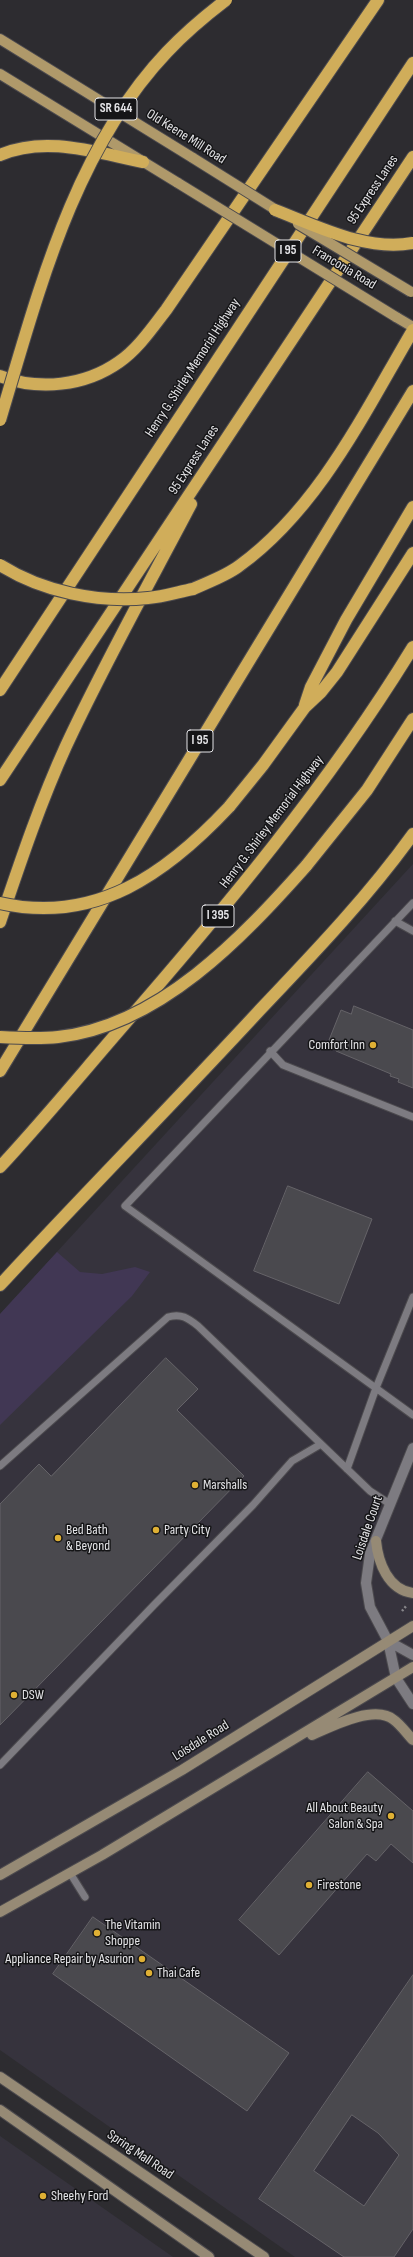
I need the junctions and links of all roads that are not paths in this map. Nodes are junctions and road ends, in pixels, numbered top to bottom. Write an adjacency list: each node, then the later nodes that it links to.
1 (226, 0): 15 (highway, bridge)
2 (378, 0): 13 (highway)
3 (0, 39): 9 (main road, Old Keene Mill Road / SR 644, bridge)
4 (413, 64): 21 (highway, Henry G. Shirley Memorial Highway / I 95)
5 (0, 74): 8 (main road, SR 644)
6 (0, 155): 8 (highway)
7 (413, 157): 16 (highway, 95 Express Lanes)
8 (143, 162): 12 (main road, Franconia Road / SR 644, bridge)
9 (275, 210): 10 (highway, bridge); 11 (main road, Franconia Road / SR 644, bridge)
10 (413, 243)
11 (412, 293)
12 (413, 328): 19 (highway, bridge)
13 (0, 376)
14 (413, 391): 33 (highway, I 95)
15 (0, 420)
16 (226, 440): 24 (highway, 95 Express Lanes); 29 (highway)
17 (413, 507): 22 (highway)
18 (413, 554): 22 (highway)
19 (0, 565)
20 (413, 647): 35 (highway, Henry G. Shirley Memorial Highway / I 395)
21 (0, 690)
22 (305, 706): 26 (highway, bridge)
23 (413, 719): 31 (highway, bridge)
24 (0, 780)
25 (413, 834): 36 (highway)
26 (0, 903)
27 (413, 903): 28 (lane)
28 (395, 921): 30 (lane); 32 (lane)
29 (0, 922)
30 (413, 931)
31 (0, 1037)
32 (270, 1051): 34 (lane); 38 (lane)
33 (0, 1071)
34 (413, 1117)
35 (0, 1167)
36 (0, 1285)
37 (413, 1297): 38 (lane)
38 (376, 1388): 39 (lane); 43 (lane)
39 (413, 1415)
40 (321, 1444): 42 (lane); 43 (lane); 55 (lane)
41 (413, 1448): 44 (street, Loisdale Court)
42 (0, 1466)
43 (347, 1469): 44 (lane)
44 (390, 1504): 45 (street, Loisdale Court)
45 (376, 1541): 46 (main road); 48 (street, Loisdale Court)
46 (413, 1593)
47 (413, 1626): 48 (main road, Loisdale Road)
48 (388, 1641): 49 (street); 51 (street); 57 (main road, Loisdale Road)
49 (413, 1655)
50 (413, 1667): 51 (main road)
51 (396, 1678): 52 (street); 54 (main road)
52 (413, 1704)
53 (413, 1740): 54 (main road)
54 (277, 1750): 56 (main road)
55 (0, 1765)
56 (70, 1873): 58 (lane); 59 (main road)
57 (0, 1875)
58 (85, 1897)
59 (0, 1912)
60 (0, 2077): 63 (main road, Spring Mall Road)
61 (0, 2110): 62 (main road)
62 (209, 2257)
63 (264, 2257)

